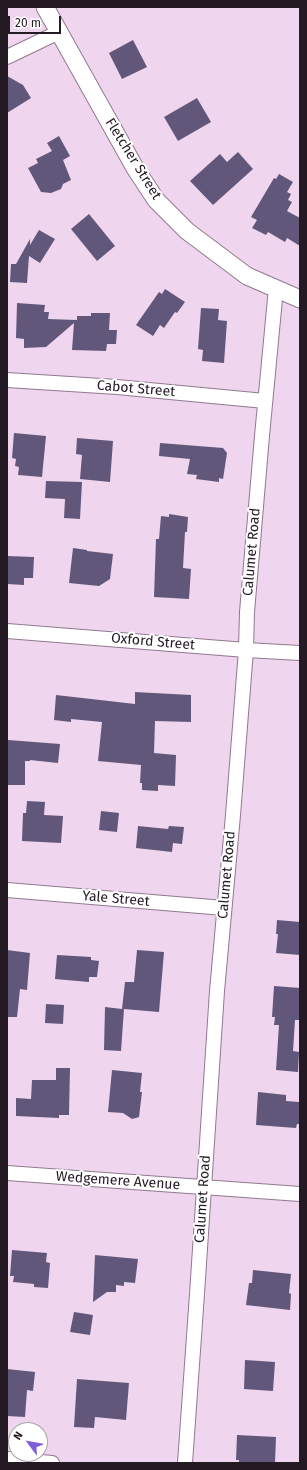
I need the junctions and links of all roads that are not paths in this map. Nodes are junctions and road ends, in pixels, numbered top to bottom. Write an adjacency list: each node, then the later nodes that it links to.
1 (45, 7): 2 (street, Fletcher Street)
2 (59, 32): 3 (street); 4 (street, Fletcher Street)
3 (7, 57)
4 (276, 288): 5 (street, Fletcher Street); 7 (street, Calumet Road)
5 (300, 299)
6 (7, 380): 7 (street, Cabot Street)
7 (265, 401): 9 (street, Calumet Road)
8 (7, 630): 9 (street, Oxford Street)
9 (246, 650): 10 (street, Oxford Street); 12 (street, Calumet Road)
10 (300, 653)
11 (7, 890): 12 (street, Yale Street)
12 (224, 908): 14 (street, Calumet Road)
13 (7, 1173): 14 (street, Wedgemere Avenue)
14 (204, 1188): 15 (street, Wedgemere Avenue); 18 (street, Calumet Road)
15 (300, 1194)
16 (7, 1460): 17 (street)
17 (52, 1463)
18 (185, 1463)

